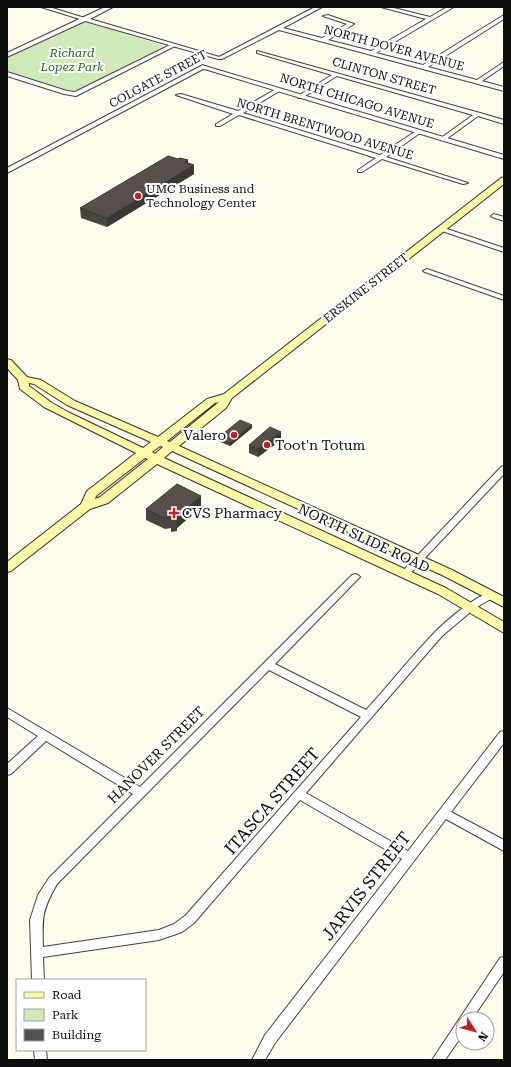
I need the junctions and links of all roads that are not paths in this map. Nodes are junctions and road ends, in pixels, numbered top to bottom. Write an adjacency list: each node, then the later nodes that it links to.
1 (44, 7): 8 (street)
2 (110, 7): 8 (street)
3 (319, 7): 10 (street, COLGATE STREET)
4 (384, 7): 9 (street)
5 (451, 7): 9 (street)
6 (326, 16): 11 (street)
7 (504, 17): 19 (street)
8 (85, 19): 12 (street); 15 (street)
9 (430, 19): 14 (street)
10 (279, 28): 11 (street, NORTH DOVER AVENUE); 16 (street, COLGATE STREET)
11 (323, 40): 14 (street, NORTH DOVER AVENUE)
12 (174, 45): 16 (street); 20 (street)
13 (259, 52): 21 (street, CLINTON STREET)
14 (372, 54): 19 (street, NORTH DOVER AVENUE)
15 (7, 55)
16 (220, 58): 18 (street, COLGATE STREET)
17 (504, 64): 22 (street)
18 (203, 68): 24 (street, NORTH CHICAGO AVENUE); 35 (street, COLGATE STREET)
19 (424, 68): 22 (street, NORTH DOVER AVENUE)
20 (7, 74)
21 (337, 74): 26 (street); 28 (street, CLINTON STREET)
22 (477, 82): 23 (street, NORTH DOVER AVENUE)
23 (504, 89)
24 (278, 90): 26 (street, NORTH CHICAGO AVENUE); 27 (street)
25 (179, 95): 27 (street, NORTH BRENTWOOD AVENUE)
26 (300, 96): 31 (street, NORTH CHICAGO AVENUE)
27 (238, 113): 30 (street); 33 (street, NORTH BRENTWOOD AVENUE)
28 (478, 114): 29 (street, CLINTON STREET); 32 (street)
29 (504, 122)
30 (218, 125)
31 (418, 132): 32 (street, NORTH CHICAGO AVENUE); 33 (street)
32 (443, 139): 34 (street, NORTH CHICAGO AVENUE)
33 (380, 157): 36 (street); 38 (street, NORTH BRENTWOOD AVENUE)
34 (504, 157)
35 (7, 171)
36 (360, 171)
37 (504, 180): 41 (main road, ERSKINE STREET)
38 (465, 183)
39 (494, 216): 40 (street)
40 (504, 219)
41 (441, 229): 42 (street); 47 (main road, ERSKINE STREET)
42 (504, 250)
43 (427, 271): 44 (street)
44 (504, 298)
45 (7, 362): 46 (main road, NORTH SLIDE ROAD)
46 (23, 378): 48 (main road, NORTH SLIDE ROAD); 50 (main road, NORTH SLIDE ROAD)
47 (228, 396): 48 (main road, ERSKINE STREET); 49 (main road, ERSKINE STREET)
48 (158, 442): 49 (main road, NORTH SLIDE ROAD); 50 (main road, ERSKINE STREET)
49 (171, 447): 51 (main road, ERSKINE STREET); 54 (main road, NORTH SLIDE ROAD)
50 (144, 453): 51 (main road, NORTH SLIDE ROAD); 53 (main road, ERSKINE STREET)
51 (156, 459): 53 (main road, ERSKINE STREET); 55 (main road, NORTH SLIDE ROAD)
52 (504, 469): 56 (street)
53 (86, 506): 57 (main road, ERSKINE STREET)
54 (302, 507): 55 (main road); 56 (main road, NORTH SLIDE ROAD)
55 (289, 520): 58 (main road, NORTH SLIDE ROAD)
56 (419, 560): 58 (street); 60 (main road, NORTH SLIDE ROAD)
57 (7, 568)
58 (405, 574): 62 (main road, NORTH SLIDE ROAD)
59 (355, 578): 64 (street, HANOVER STREET)
60 (491, 595): 61 (main road, NORTH SLIDE ROAD); 62 (street, ITASCA STREET)
61 (504, 604)
62 (471, 607): 63 (main road, NORTH SLIDE ROAD); 66 (street, ITASCA STREET)
63 (504, 628)
64 (268, 665): 66 (street); 70 (street, HANOVER STREET)
65 (7, 712): 67 (street)
66 (368, 716): 71 (street, ITASCA STREET)
67 (45, 735): 69 (street); 70 (street)
68 (504, 735): 72 (street, JARVIS STREET)
69 (7, 771)
70 (141, 793): 75 (street, HANOVER STREET)
71 (300, 795): 74 (street); 75 (street, ITASCA STREET)
72 (444, 813): 73 (street); 74 (street, JARVIS STREET)
73 (504, 846)
74 (409, 858): 80 (street, JARVIS STREET)
75 (37, 953): 77 (street, HANOVER STREET)
76 (504, 962): 78 (street)
77 (38, 979)
78 (470, 1011)
79 (455, 1035): 81 (street)
80 (258, 1060)
81 (438, 1060)

